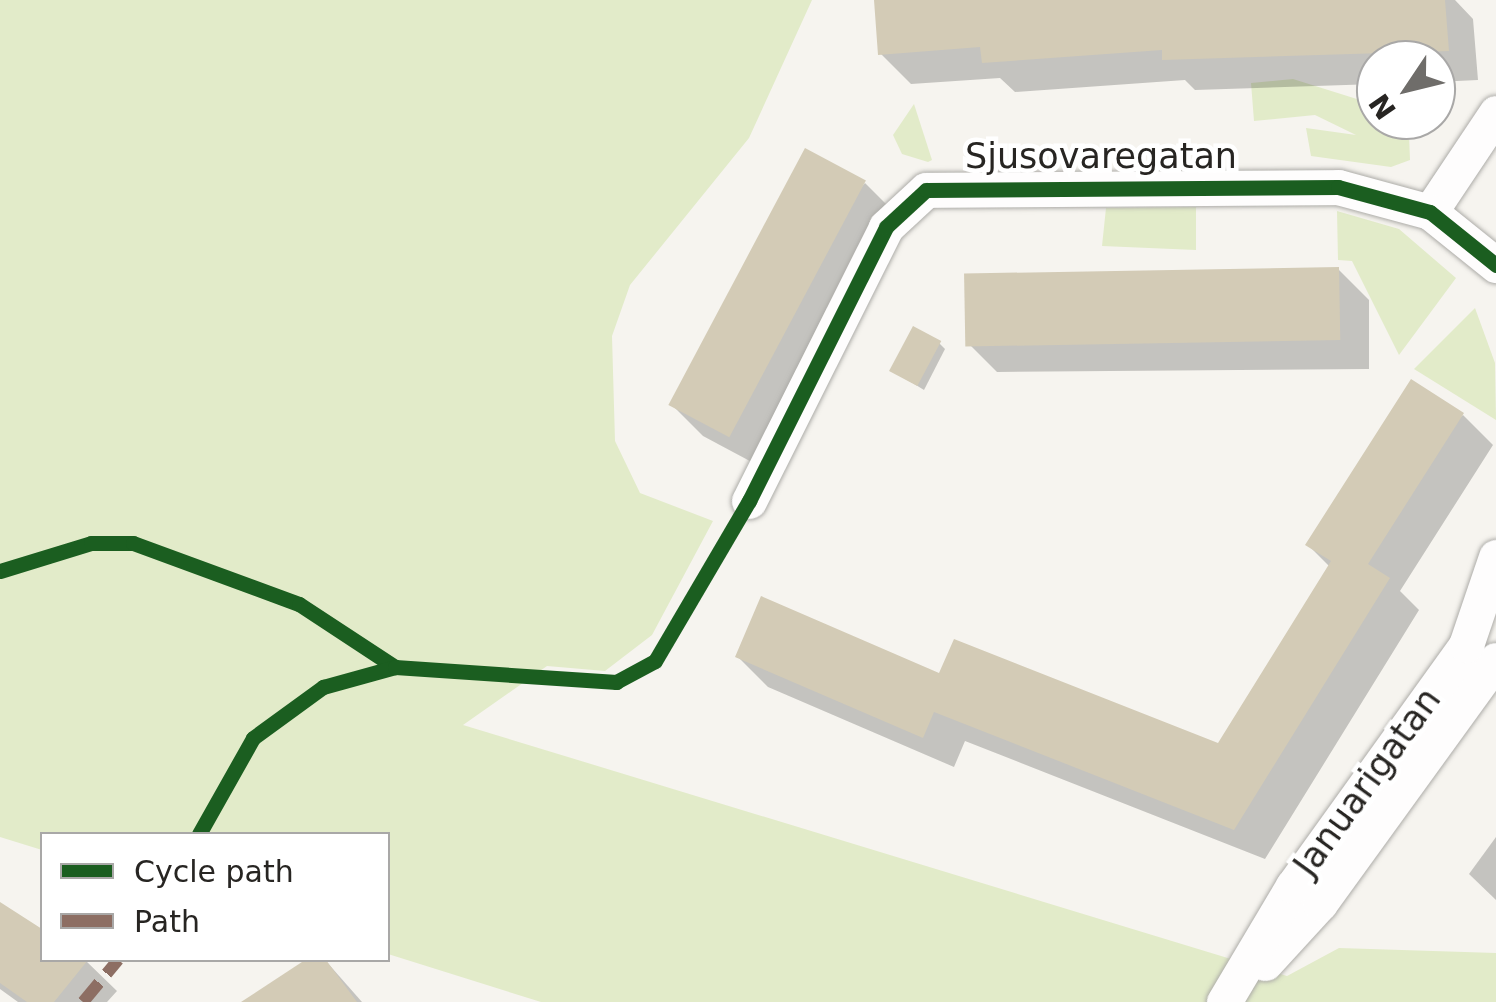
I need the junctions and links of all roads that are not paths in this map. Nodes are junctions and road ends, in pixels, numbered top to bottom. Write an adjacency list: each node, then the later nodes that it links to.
1 (1496, 113): 2 (street)
2 (1430, 212): 3 (street, Sjusovaregatan); 4 (street, Sjusovaregatan)
3 (1496, 265)
4 (749, 501)
5 (1496, 556): 7 (street, Januarigatan)
6 (1496, 660): 8 (street, Januarigatan)
7 (1224, 1002)
8 (1232, 1002)

